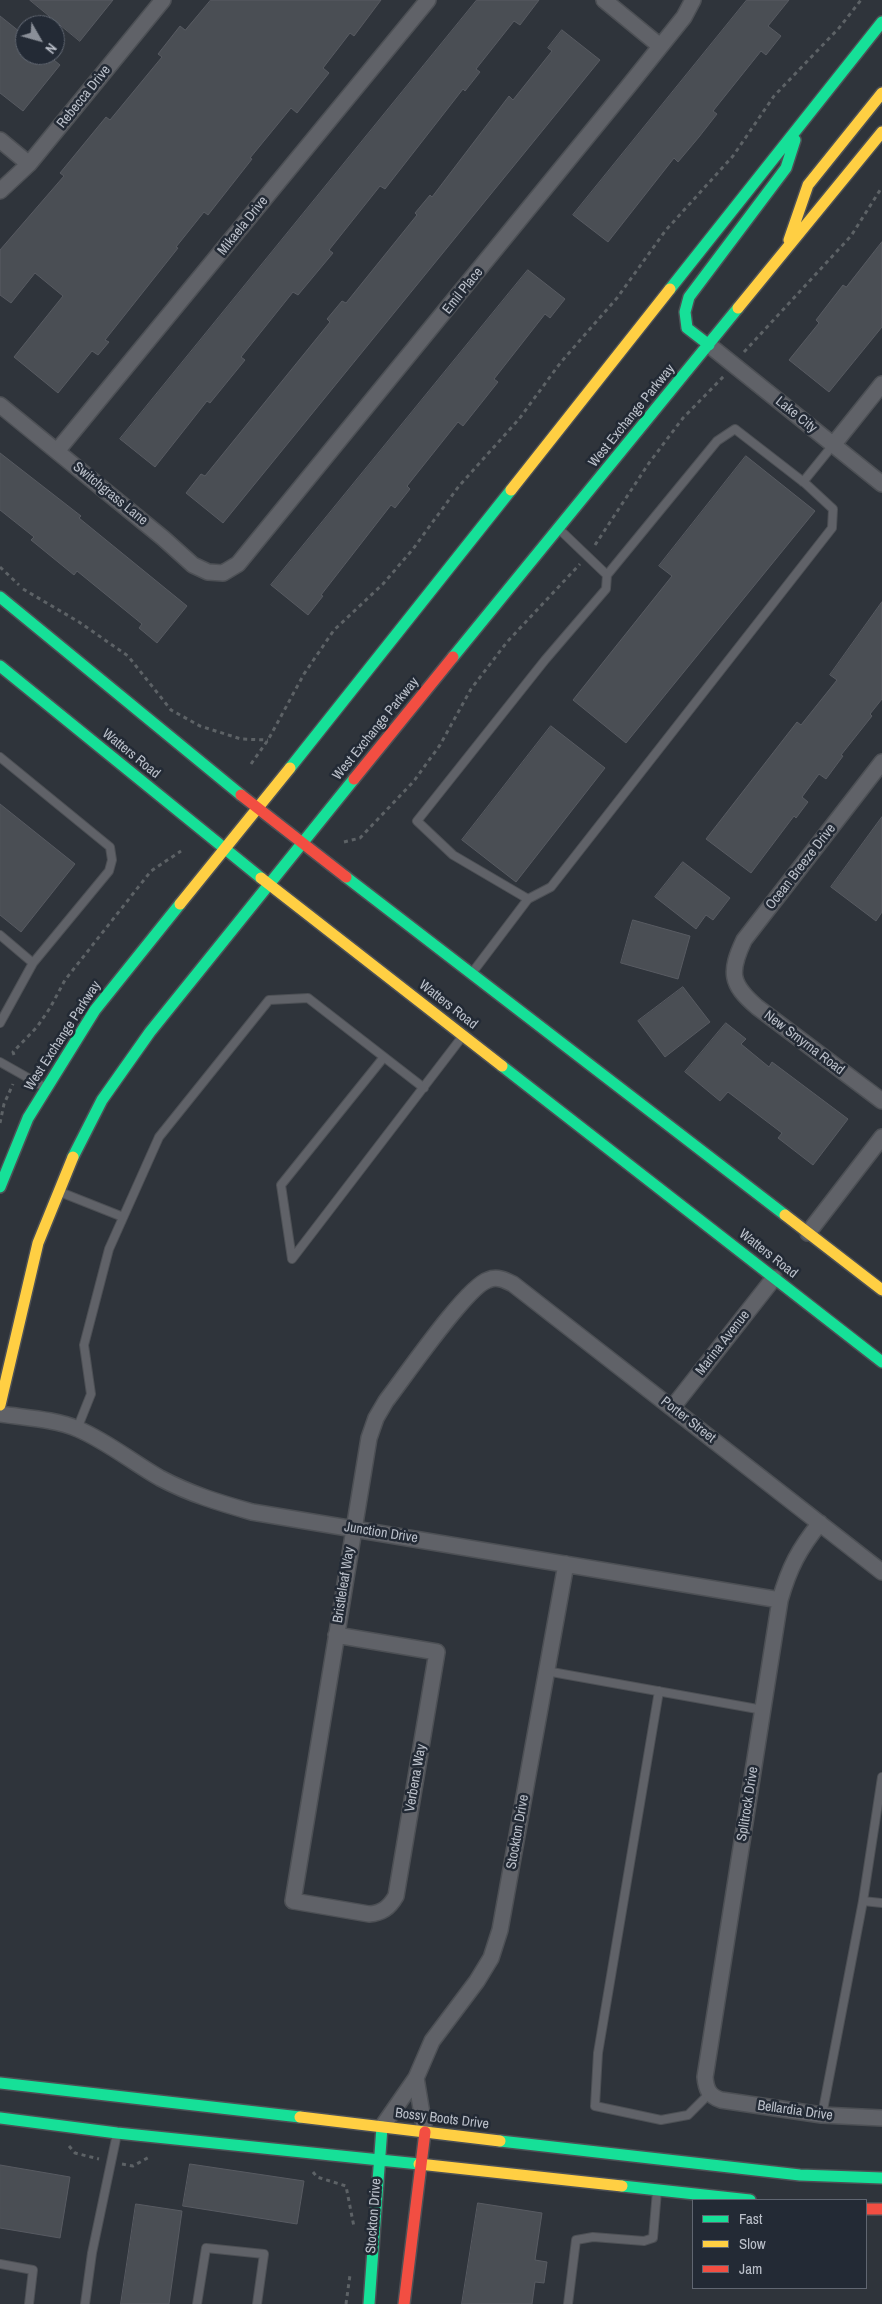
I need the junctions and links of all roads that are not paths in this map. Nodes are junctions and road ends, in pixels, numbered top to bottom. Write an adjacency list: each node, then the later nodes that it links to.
1 (163, 0): 11 (street, Rebecca Drive)
2 (428, 0): 18 (street, Mikaela Drive)
3 (604, 0): 6 (street)
4 (693, 0): 6 (street, Emil Place)
5 (882, 22): 8 (main road, West Exchange Parkway)
6 (660, 46): 22 (street, Emil Place)
7 (882, 93): 13 (main road)
8 (799, 128): 14 (main road); 28 (main road, West Exchange Parkway)
9 (882, 132): 13 (main road, West Exchange Parkway)
10 (0, 140): 11 (street)
11 (29, 164): 12 (street, Rebecca Drive)
12 (0, 191)
13 (784, 254): 14 (main road, West Exchange Parkway)
14 (709, 345): 17 (street, Lake City); 21 (main road, West Exchange Parkway)
15 (882, 384): 17 (street)
16 (0, 405): 18 (street, Switchgrass Lane)
17 (833, 445): 19 (lane); 20 (street, Lake City)
18 (57, 451): 22 (street, Switchgrass Lane)
19 (803, 482): 23 (lane); 32 (lane)
20 (882, 484)
21 (559, 529): 23 (lane); 29 (main road, West Exchange Parkway)
22 (223, 572)
23 (607, 575): 32 (lane)
24 (0, 597): 28 (main road)
25 (0, 666): 30 (main road, Watters Road)
26 (0, 758): 34 (lane)
27 (882, 762): 36 (street, Ocean Breeze Drive)
28 (258, 808): 29 (main road); 30 (main road, West Exchange Parkway)
29 (302, 843): 31 (main road, West Exchange Parkway); 35 (main road)
30 (224, 848): 31 (main road, Watters Road); 41 (main road, West Exchange Parkway)
31 (268, 884): 38 (main road, Watters Road); 46 (main road, West Exchange Parkway)
32 (528, 899): 35 (lane)
33 (0, 935): 34 (lane)
34 (33, 963): 37 (lane)
35 (471, 974): 48 (main road)
36 (734, 977): 43 (street, New Smyrna Road)
37 (0, 1023)
38 (464, 1035): 42 (lane); 49 (main road, Watters Road)
39 (384, 1057): 42 (lane); 42 (lane); 47 (lane)
40 (0, 1062): 41 (lane)
41 (46, 1088): 45 (main road, West Exchange Parkway)
42 (424, 1088)
43 (882, 1102)
44 (882, 1137): 48 (street)
45 (0, 1186)
46 (58, 1191): 47 (lane); 53 (main road, West Exchange Parkway)
47 (123, 1217): 56 (lane)
48 (808, 1233): 51 (main road)
49 (774, 1278): 52 (main road, Watters Road); 54 (street, Marina Avenue)
50 (489, 1279): 54 (street, Porter Street); 58 (street, Bristleleaf Way)
51 (882, 1290)
52 (882, 1362)
53 (0, 1405)
54 (672, 1408): 57 (street, Porter Street)
55 (0, 1414): 56 (street, Junction Drive)
56 (78, 1429): 58 (street, Junction Drive)
57 (820, 1524): 60 (street, Porter Street); 61 (street, Splitrock Drive)
58 (354, 1529): 59 (street, Junction Drive); 62 (street, Bristleleaf Way)
59 (566, 1564): 61 (street, Junction Drive); 63 (street, Stockton Drive)
60 (882, 1572)
61 (780, 1600): 65 (street, Splitrock Drive)
62 (336, 1635): 67 (street, Bristleleaf Way); 67 (street, Verbena Way)
63 (546, 1671): 64 (lane); 70 (street, Stockton Drive)
64 (659, 1691): 65 (lane); 72 (lane)
65 (763, 1710): 72 (street, Splitrock Drive)
66 (882, 1777): 68 (lane)
67 (293, 1901)
68 (863, 1901): 69 (lane); 73 (lane)
69 (882, 1903)
70 (416, 2078): 76 (street, Stockton Drive); 77 (street)
71 (0, 2083): 76 (main road, Bossy Boots Drive)
72 (709, 2094): 73 (street, Bellardia Drive)
73 (822, 2115): 75 (street, Bellardia Drive)
74 (0, 2118): 78 (main road)
75 (882, 2118)
76 (382, 2127): 77 (main road, Bossy Boots Drive); 79 (main road, Stockton Drive)
77 (425, 2132): 80 (main road); 81 (main road, Bossy Boots Drive)
78 (117, 2133): 79 (main road); 88 (lane)
79 (378, 2159): 80 (main road); 91 (main road, Stockton Drive)
80 (421, 2164): 82 (main road); 92 (main road)
81 (882, 2178)
82 (657, 2190): 83 (main road); 93 (lane)
83 (741, 2199)
84 (867, 2209): 85 (main road)
85 (882, 2209)
86 (0, 2264): 87 (lane)
87 (29, 2304)
88 (85, 2304)
89 (197, 2304): 90 (lane)
90 (257, 2304)
91 (369, 2304)
92 (404, 2304)
93 (568, 2304)

